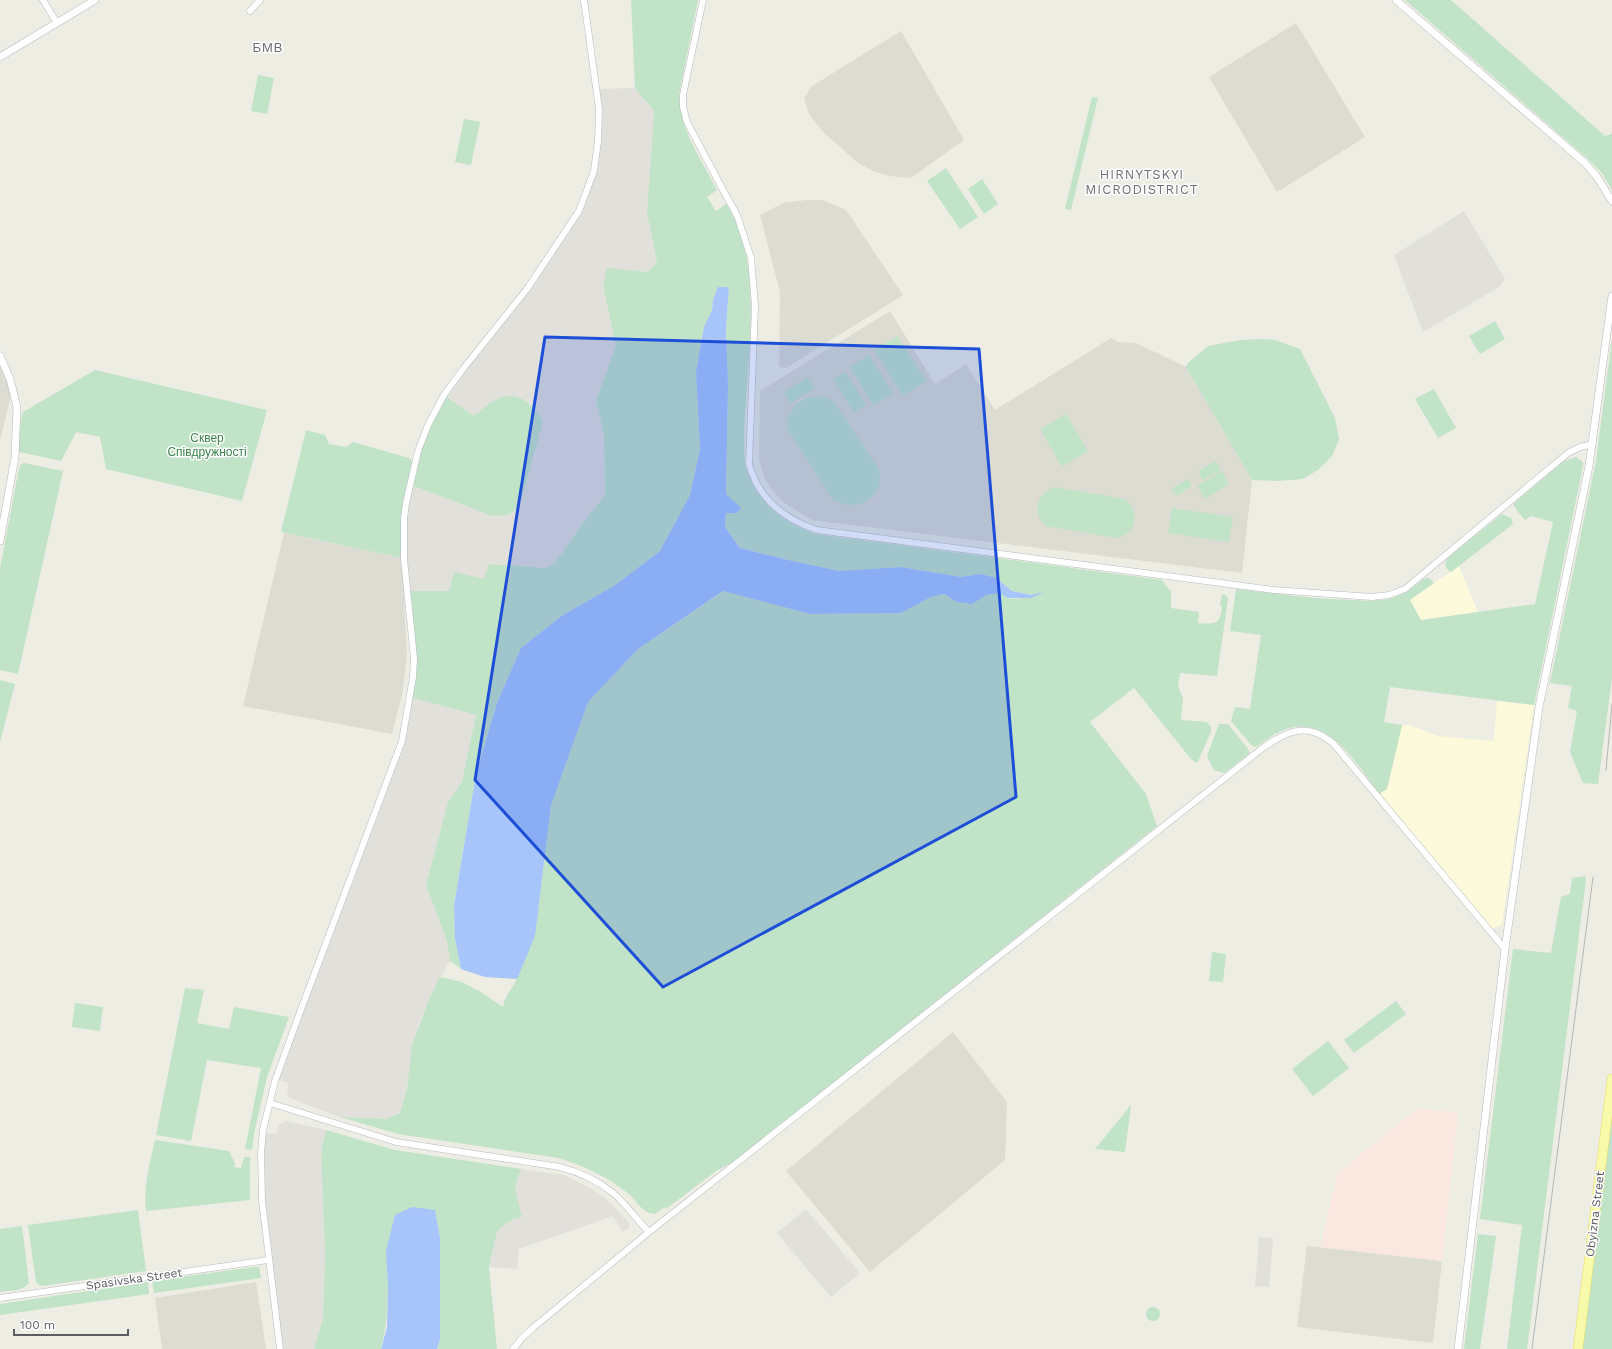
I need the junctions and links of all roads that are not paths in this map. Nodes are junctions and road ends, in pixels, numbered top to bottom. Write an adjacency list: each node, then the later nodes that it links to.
1 (44, 0): 8 (street)
2 (95, 0): 8 (street)
3 (260, 0): 7 (street)
4 (584, 0): 17 (street)
5 (702, 0): 13 (street)
6 (1396, 0): 10 (street)
7 (250, 11)
8 (57, 23): 9 (street)
9 (0, 57)
10 (1612, 202)
11 (1612, 296): 13 (street)
12 (0, 356): 14 (street)
13 (1593, 444): 15 (street)
14 (0, 541)
15 (1505, 949): 18 (street); 23 (street)
16 (1612, 1079): 24 (main road, Obyizna Street)
17 (270, 1103): 18 (street); 19 (street)
18 (649, 1232): 22 (street)
19 (268, 1260): 20 (street, Spasivska Street); 21 (street)
20 (0, 1298)
21 (280, 1349)
22 (513, 1349)
23 (1458, 1349)
24 (1578, 1349)

